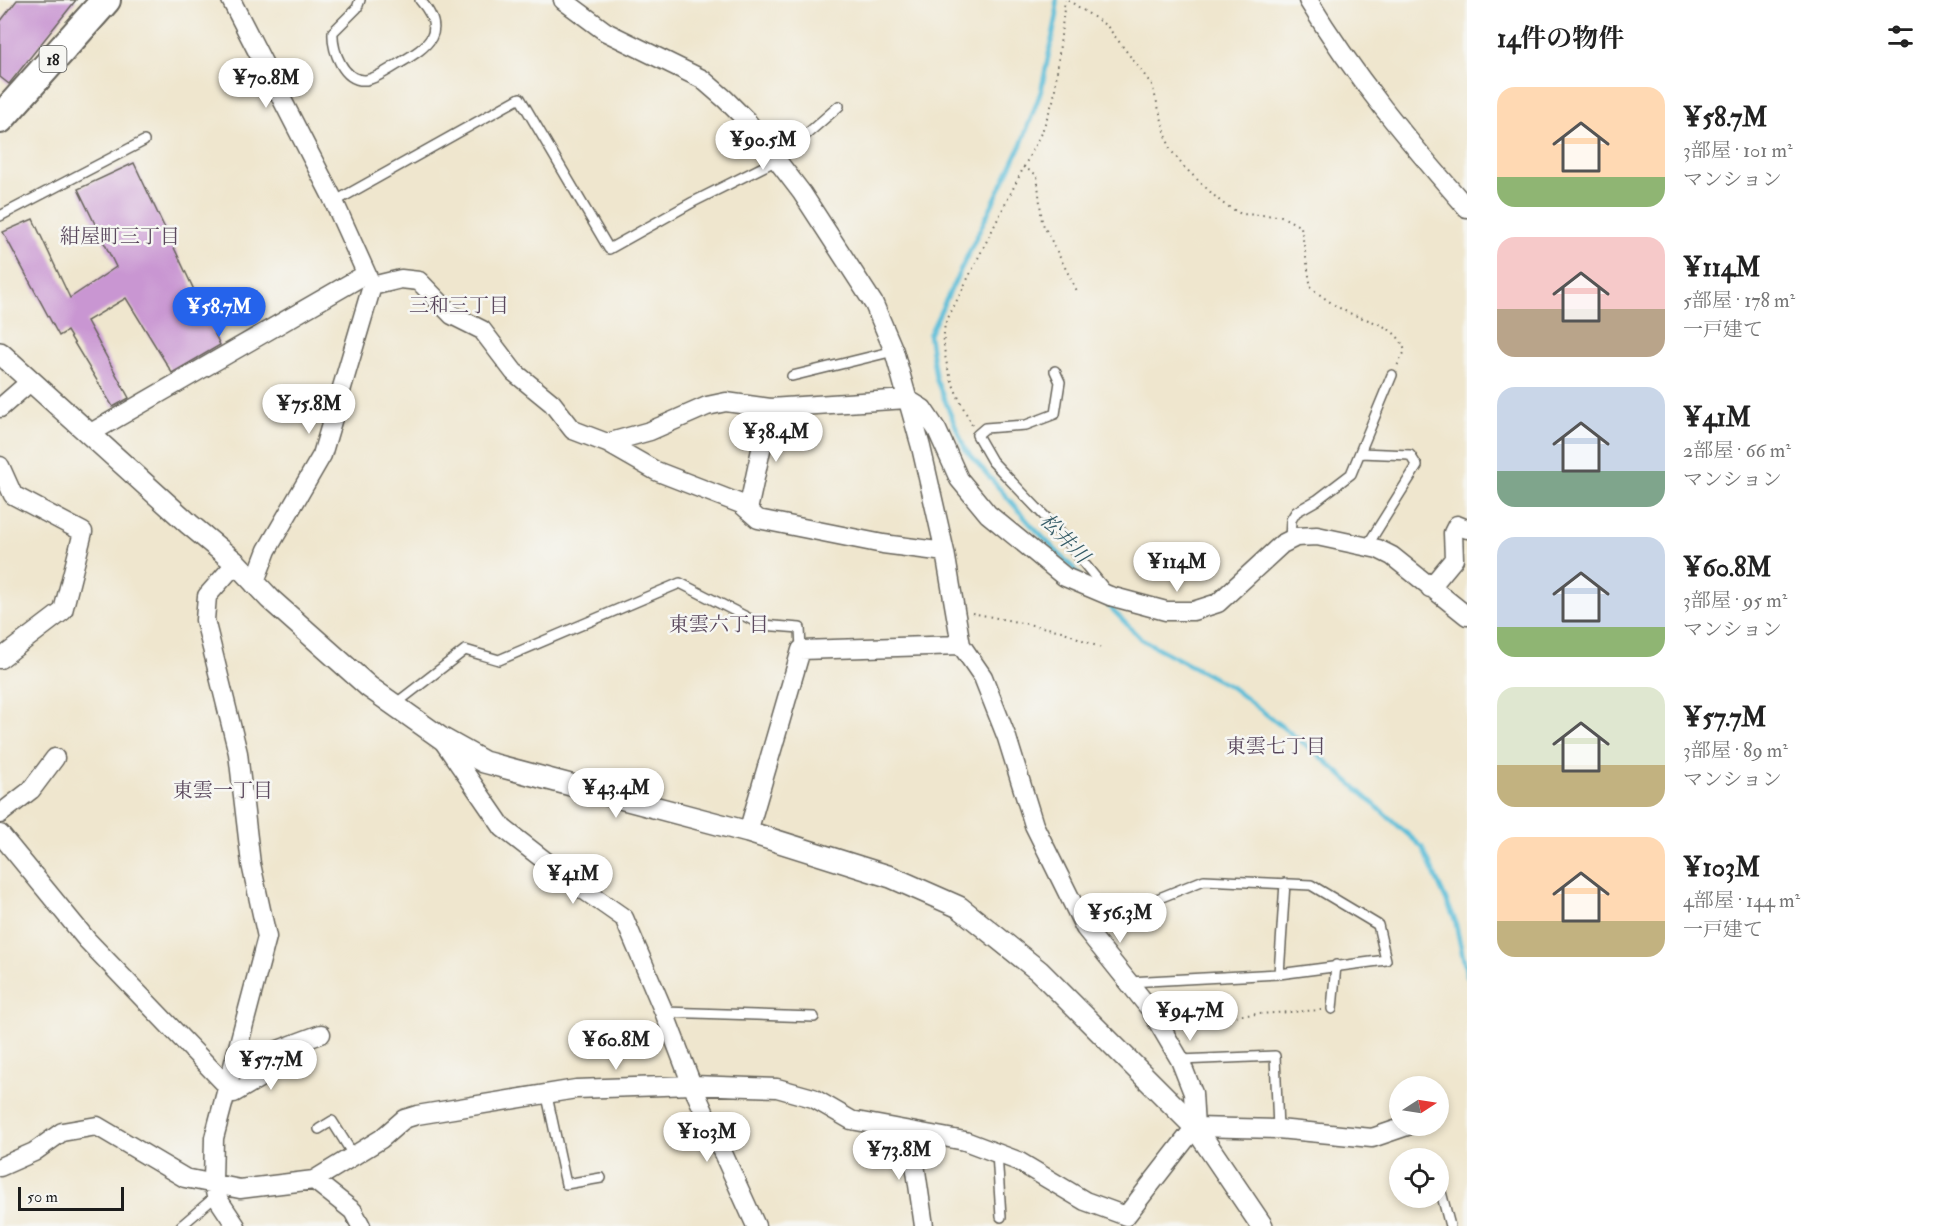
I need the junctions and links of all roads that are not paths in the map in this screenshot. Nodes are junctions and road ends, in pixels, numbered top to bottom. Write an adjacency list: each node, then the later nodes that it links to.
1 (106, 0): 8 (highway, 18)
2 (231, 0): 11 (street)
3 (360, 0): 4 (lane)
4 (420, 0)
5 (563, 0): 10 (street)
6 (1308, 0): 12 (street)
7 (839, 106): 10 (lane)
8 (0, 119)
9 (144, 141): 13 (lane)
10 (777, 160): 11 (lane); 15 (street)
11 (334, 202): 14 (street)
12 (1467, 208)
13 (0, 216)
14 (369, 280): 24 (street); 25 (street); 34 (street)
15 (894, 351): 19 (lane); 21 (street)
16 (0, 353): 20 (street)
17 (1055, 371): 36 (lane)
18 (1392, 375): 26 (lane)
19 (792, 376)
20 (31, 381): 22 (street); 24 (street)
21 (907, 399): 23 (street); 32 (street); 36 (street)
22 (0, 408)
23 (770, 408): 25 (street); 28 (street)
24 (89, 434): 33 (street)
25 (607, 443): 28 (street)
26 (1360, 453): 30 (lane); 31 (lane)
27 (0, 466): 40 (street)
28 (748, 510): 32 (street)
29 (1467, 529): 35 (street)
30 (1290, 540): 31 (street); 36 (street)
31 (1367, 546): 35 (street)
32 (945, 552): 38 (street)
33 (236, 563): 34 (street); 57 (street)
34 (254, 584): 41 (street)
35 (1430, 588): 37 (street)
36 (1110, 596)
37 (1467, 616)
38 (961, 645): 39 (street); 48 (street)
39 (801, 650): 41 (lane); 45 (street)
40 (0, 659)
41 (394, 706): 42 (street)
42 (441, 738): 45 (street); 53 (street)
43 (55, 758): 44 (street)
44 (0, 814)
45 (748, 832): 60 (street)
46 (0, 834): 57 (street)
47 (1285, 884): 48 (lane); 49 (lane); 50 (lane)
48 (1085, 928): 51 (street)
49 (1336, 965): 50 (lane); 52 (lane)
50 (1279, 974): 51 (lane)
51 (1127, 982): 56 (street)
52 (1332, 1009)
53 (664, 1012): 54 (lane); 58 (street)
54 (814, 1017)
55 (321, 1034): 57 (street)
56 (1180, 1060): 60 (street); 62 (lane)
57 (227, 1084): 70 (street)
58 (692, 1085): 59 (street); 63 (street); 77 (street)
59 (547, 1095): 66 (street); 68 (lane)
60 (1195, 1127): 62 (street); 73 (street); 79 (street)
61 (319, 1129): 66 (lane)
62 (1278, 1130): 64 (street)
63 (914, 1132): 65 (street); 78 (street)
64 (1389, 1132)
65 (998, 1154): 72 (lane); 73 (street)
66 (354, 1156): 69 (street)
67 (0, 1167): 70 (street)
68 (601, 1178)
69 (314, 1180): 70 (street); 76 (street)
70 (214, 1189): 74 (lane); 75 (street)
71 (1445, 1208): 80 (lane)
72 (1001, 1217)
73 (1125, 1221)
74 (182, 1226)
75 (236, 1226)
76 (361, 1226)
77 (756, 1226)
78 (924, 1226)
79 (1262, 1226)
80 (1450, 1226)

